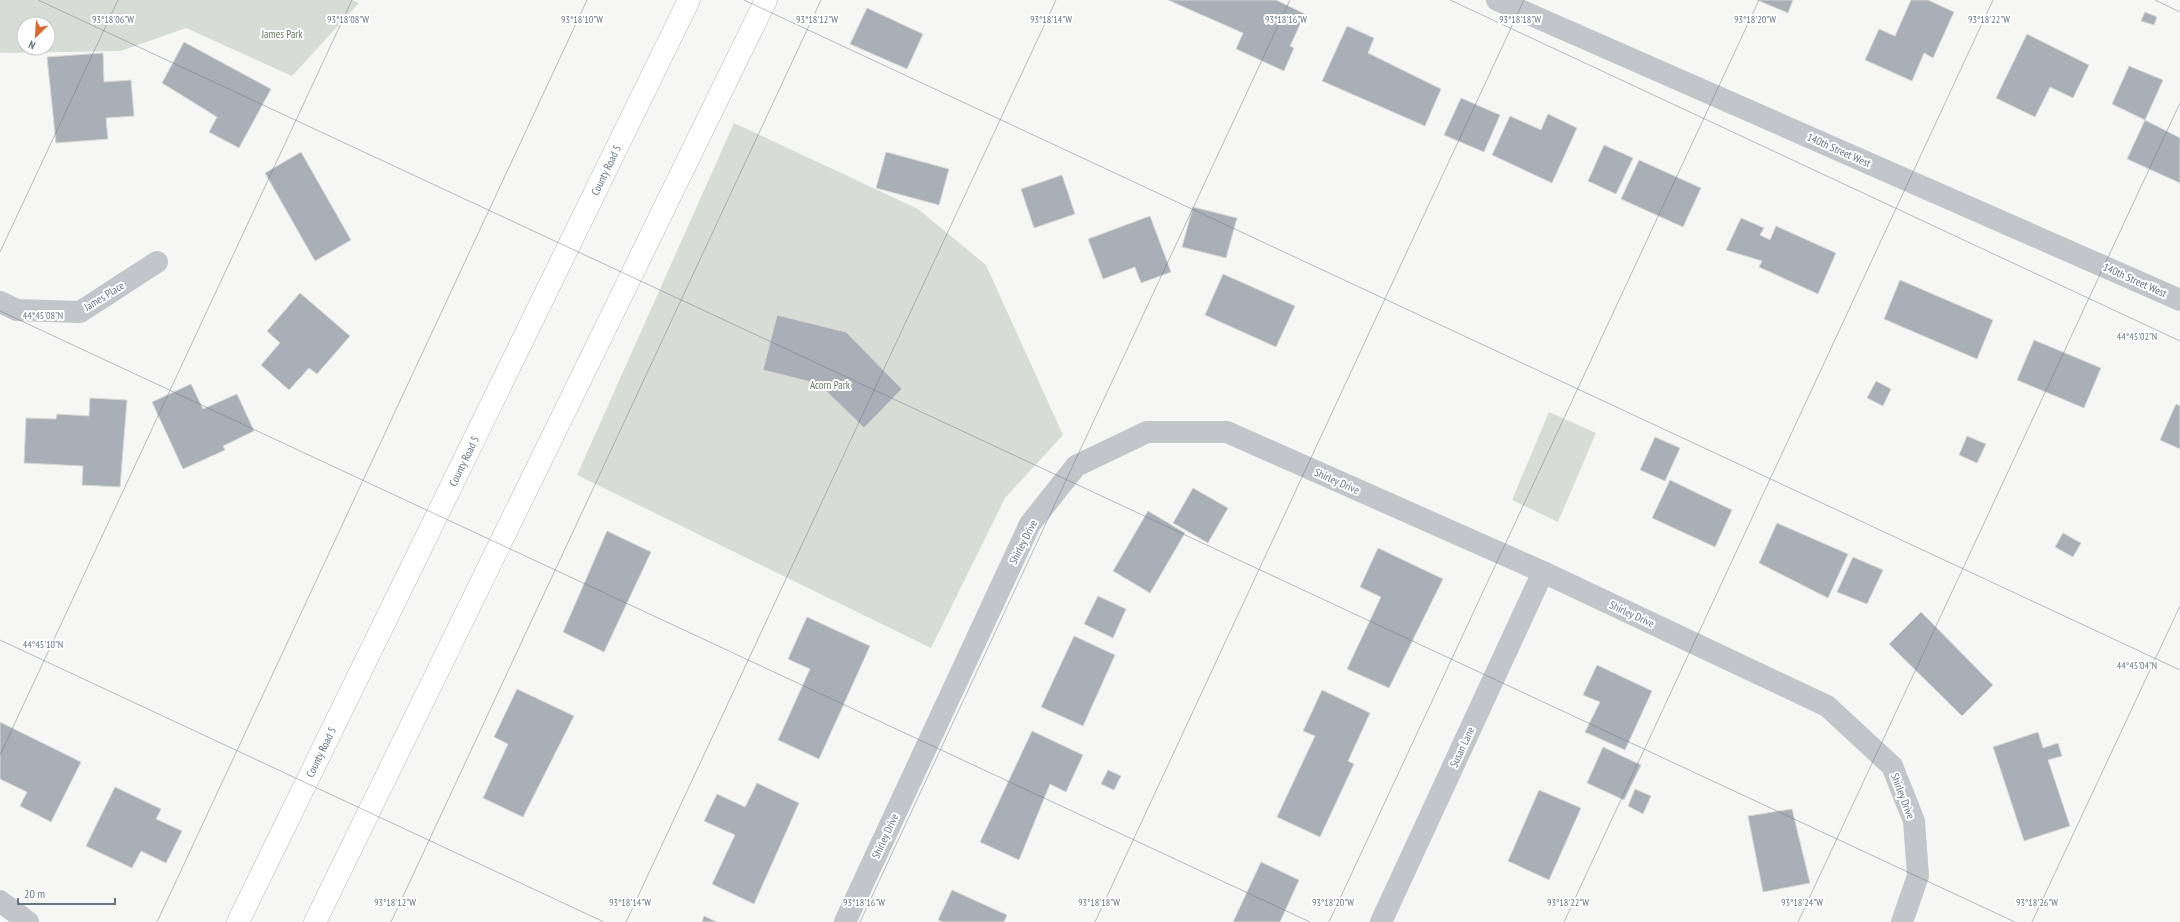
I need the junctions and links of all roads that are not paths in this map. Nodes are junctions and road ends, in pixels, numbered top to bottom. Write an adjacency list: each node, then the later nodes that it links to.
1 (689, 0): 10 (main road, County Road 5)
2 (766, 0): 11 (main road)
3 (1497, 0): 5 (street, 140th Street West)
4 (157, 262): 6 (street, James Place)
5 (2180, 300)
6 (0, 302)
7 (1543, 572): 12 (street, Shirley Drive); 13 (street, Susan Lane); 14 (street, Shirley Drive)
8 (0, 902): 9 (street)
9 (28, 922)
10 (238, 922)
11 (315, 922)
12 (845, 922)
13 (1381, 922)
14 (1902, 922)

